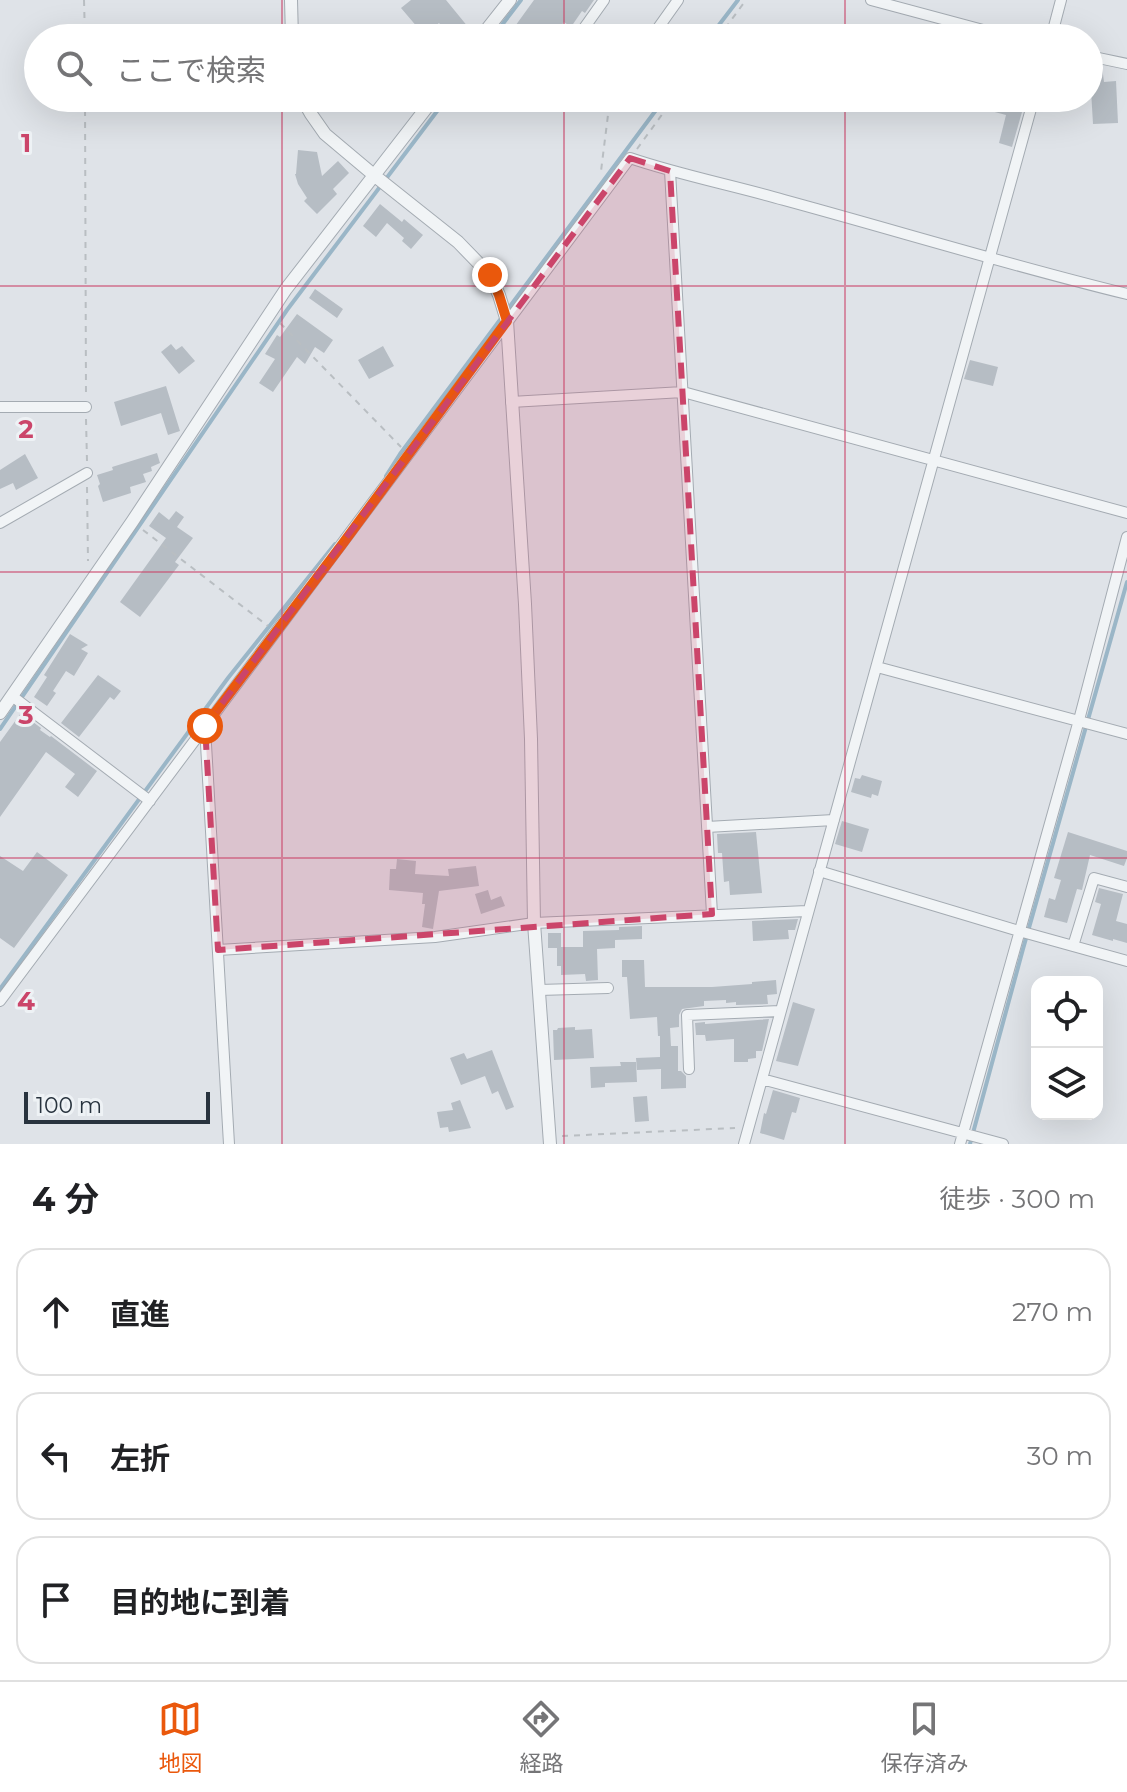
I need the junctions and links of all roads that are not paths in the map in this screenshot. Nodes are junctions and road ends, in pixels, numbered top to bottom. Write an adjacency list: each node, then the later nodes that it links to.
1 (291, 0): 7 (street)
2 (510, 0): 8 (street)
3 (604, 0): 9 (street)
4 (678, 0): 10 (street)
5 (871, 0): 11 (street)
6 (1061, 0): 12 (street)
7 (292, 24)
8 (491, 24)
9 (587, 24)
10 (661, 24)
11 (961, 24)
12 (1055, 24)
13 (1103, 59): 14 (street)
14 (1127, 64)
15 (310, 112): 19 (street)
16 (423, 112): 19 (street)
17 (1030, 112): 20 (street)
18 (670, 171): 20 (street); 22 (street); 23 (street)
19 (375, 176): 22 (street); 33 (street)
20 (991, 259): 21 (street); 27 (street)
21 (1127, 294)
22 (507, 321): 24 (street); 36 (street)
23 (683, 392): 24 (street); 27 (street); 40 (street)
24 (511, 402): 45 (street)
25 (0, 407): 26 (street)
26 (86, 407)
27 (934, 462): 29 (street); 32 (street)
28 (87, 473): 30 (street)
29 (1127, 513)
30 (0, 523)
31 (1127, 537): 35 (street)
32 (877, 667): 35 (street); 39 (street)
33 (12, 696): 34 (street); 38 (street)
34 (0, 713)
35 (1079, 720): 37 (street); 46 (street)
36 (205, 726): 38 (street); 48 (street)
37 (1127, 734)
38 (150, 801): 52 (street)
39 (834, 820): 40 (street); 41 (street)
40 (707, 827): 44 (street)
41 (819, 871): 43 (street); 46 (street)
42 (1127, 887): 47 (street)
43 (807, 911): 44 (street); 53 (street)
44 (712, 914): 45 (street)
45 (534, 923): 48 (street); 51 (street)
46 (1019, 931): 47 (street); 56 (street)
47 (1073, 946): 49 (street)
48 (218, 950): 58 (street)
49 (1127, 961)
50 (608, 988): 51 (street)
51 (539, 990): 57 (street)
52 (0, 1001)
53 (780, 1011): 54 (street); 55 (street)
54 (689, 1069)
55 (762, 1079): 56 (street); 59 (street)
56 (962, 1139): 60 (street)
57 (550, 1140)
58 (229, 1144)
59 (744, 1144)
60 (1003, 1144)

